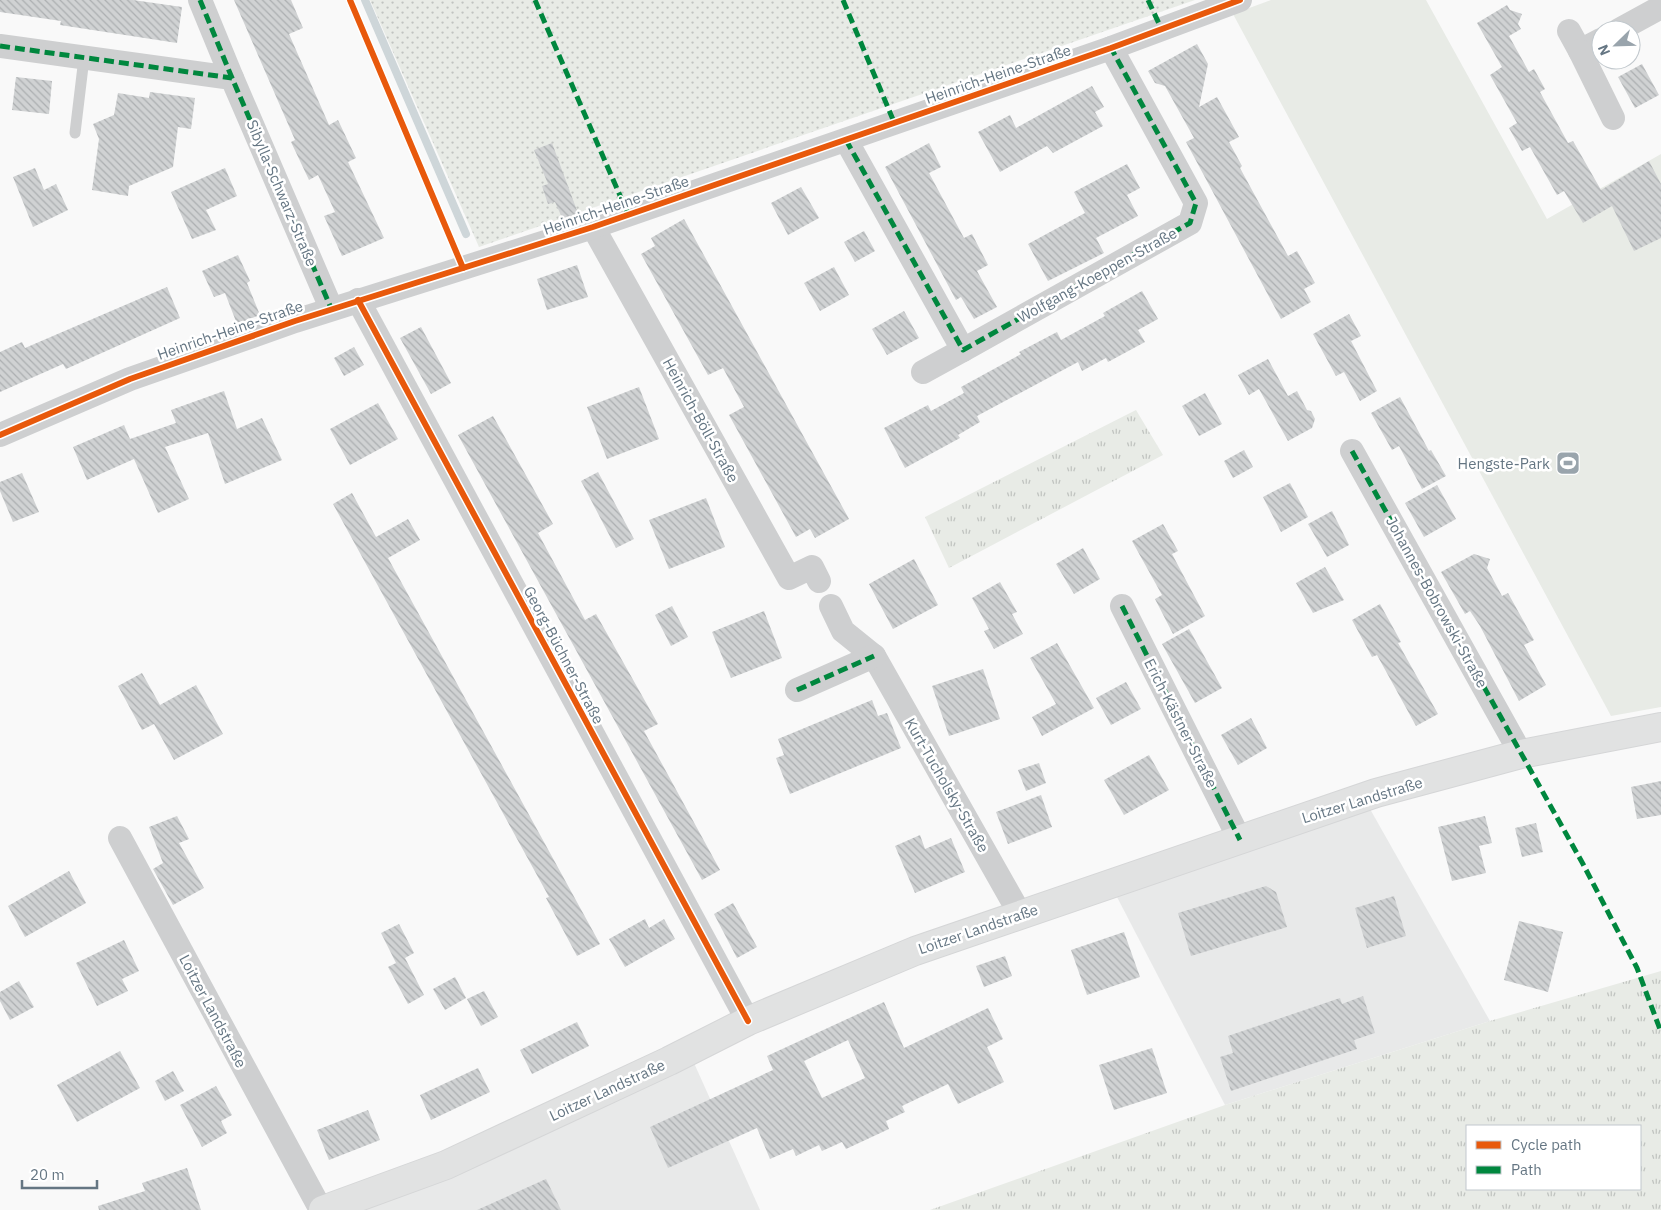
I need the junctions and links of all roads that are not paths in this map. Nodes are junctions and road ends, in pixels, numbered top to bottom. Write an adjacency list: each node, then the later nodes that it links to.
1 (200, 0): 9 (street, Sibylla-Schwarz-Straße)
2 (1240, 0): 7 (street, Heinrich-Heine-Straße)
3 (1661, 7): 4 (street)
4 (1637, 20)
5 (1591, 40): 10 (street)
6 (0, 46): 8 (street)
7 (1111, 48): 12 (street, Heinrich-Heine-Straße); 16 (street, Wolfgang-Koeppen-Straße)
8 (84, 58): 9 (street); 11 (lane)
9 (232, 78): 15 (street, Sibylla-Schwarz-Straße)
10 (1613, 118)
11 (75, 133)
12 (846, 140): 13 (street, Heinrich-Heine-Straße); 16 (street)
13 (593, 227): 14 (street, Heinrich-Heine-Straße); 20 (street, Heinrich-Böll-Straße)
14 (358, 300): 15 (street, Heinrich-Heine-Straße); 30 (street, Georg-Büchner-Straße)
15 (331, 308): 18 (street, Heinrich-Heine-Straße)
16 (963, 350): 17 (street, Wolfgang-Koeppen-Straße)
17 (923, 372)
18 (0, 435)
19 (1352, 451): 26 (street, Johannes-Bobrowski-Straße)
20 (819, 581)
21 (831, 606): 23 (street, Kurt-Tucholsky-Straße)
22 (1122, 606): 28 (street, Erich-Kästner-Straße)
23 (874, 656): 24 (street); 29 (street, Kurt-Tucholsky-Straße)
24 (797, 690)
25 (1661, 727): 26 (main road, Loitzer Landstraße)
26 (1521, 754): 28 (main road, Loitzer Landstraße)
27 (120, 838): 31 (street, Loitzer Landstraße)
28 (1240, 840): 29 (main road, Loitzer Landstraße)
29 (1020, 914): 30 (main road, Loitzer Landstraße)
30 (748, 1021): 31 (main road, Loitzer Landstraße)
31 (322, 1210)

